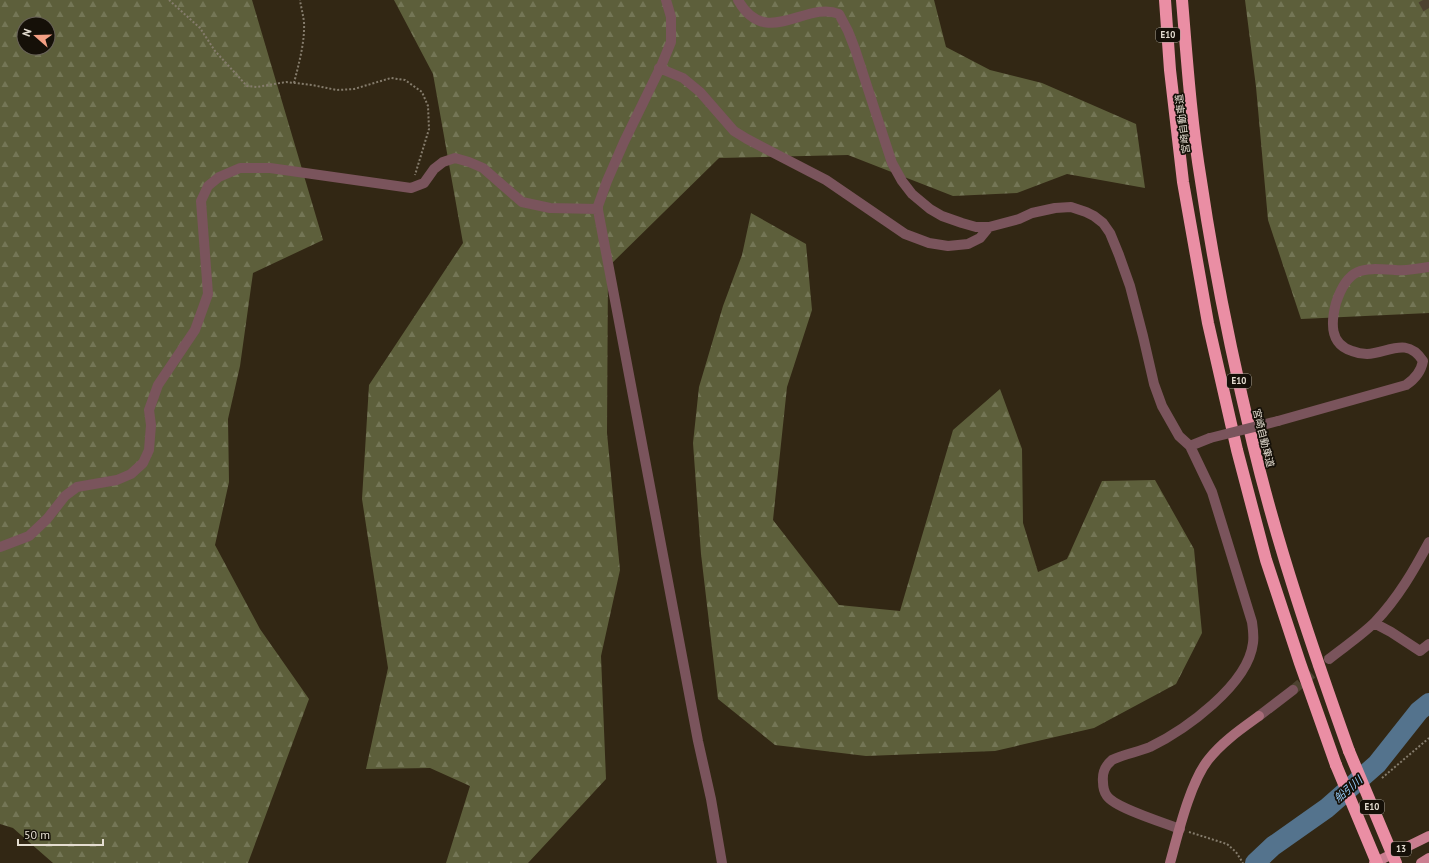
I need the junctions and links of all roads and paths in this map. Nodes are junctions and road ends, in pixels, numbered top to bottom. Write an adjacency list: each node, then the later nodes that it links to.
1 (169, 0): 8 (path)
2 (300, 0): 8 (path)
3 (666, 0): 7 (street)
4 (738, 0): 11 (street)
5 (1165, 0): 29 (highway, 宮崎自動車道 / E10, bridge)
6 (1182, 0): 30 (highway, 宮崎自動車道 / E10, bridge)
7 (660, 68): 10 (street); 11 (street)
8 (294, 83): 9 (path)
9 (411, 188): 10 (street); 15 (street)
10 (598, 209): 25 (street)
11 (989, 227): 13 (street)
12 (1429, 267): 13 (street, bridge)
13 (1190, 446): 22 (street)
14 (1429, 542): 16 (street)
15 (0, 547)
16 (1374, 623): 17 (street); 18 (street)
17 (1429, 644)
18 (1329, 659)
19 (1293, 690): 22 (street)
20 (1429, 738): 21 (path)
21 (1382, 778)
22 (1180, 829): 26 (street); 27 (path)
23 (1429, 836): 28 (main road, 13)
24 (1429, 858): 31 (main road, 13)
25 (722, 863)
26 (1170, 863)
27 (1243, 863)
28 (1374, 863)
29 (1377, 863)
30 (1396, 863)
31 (1421, 863)

